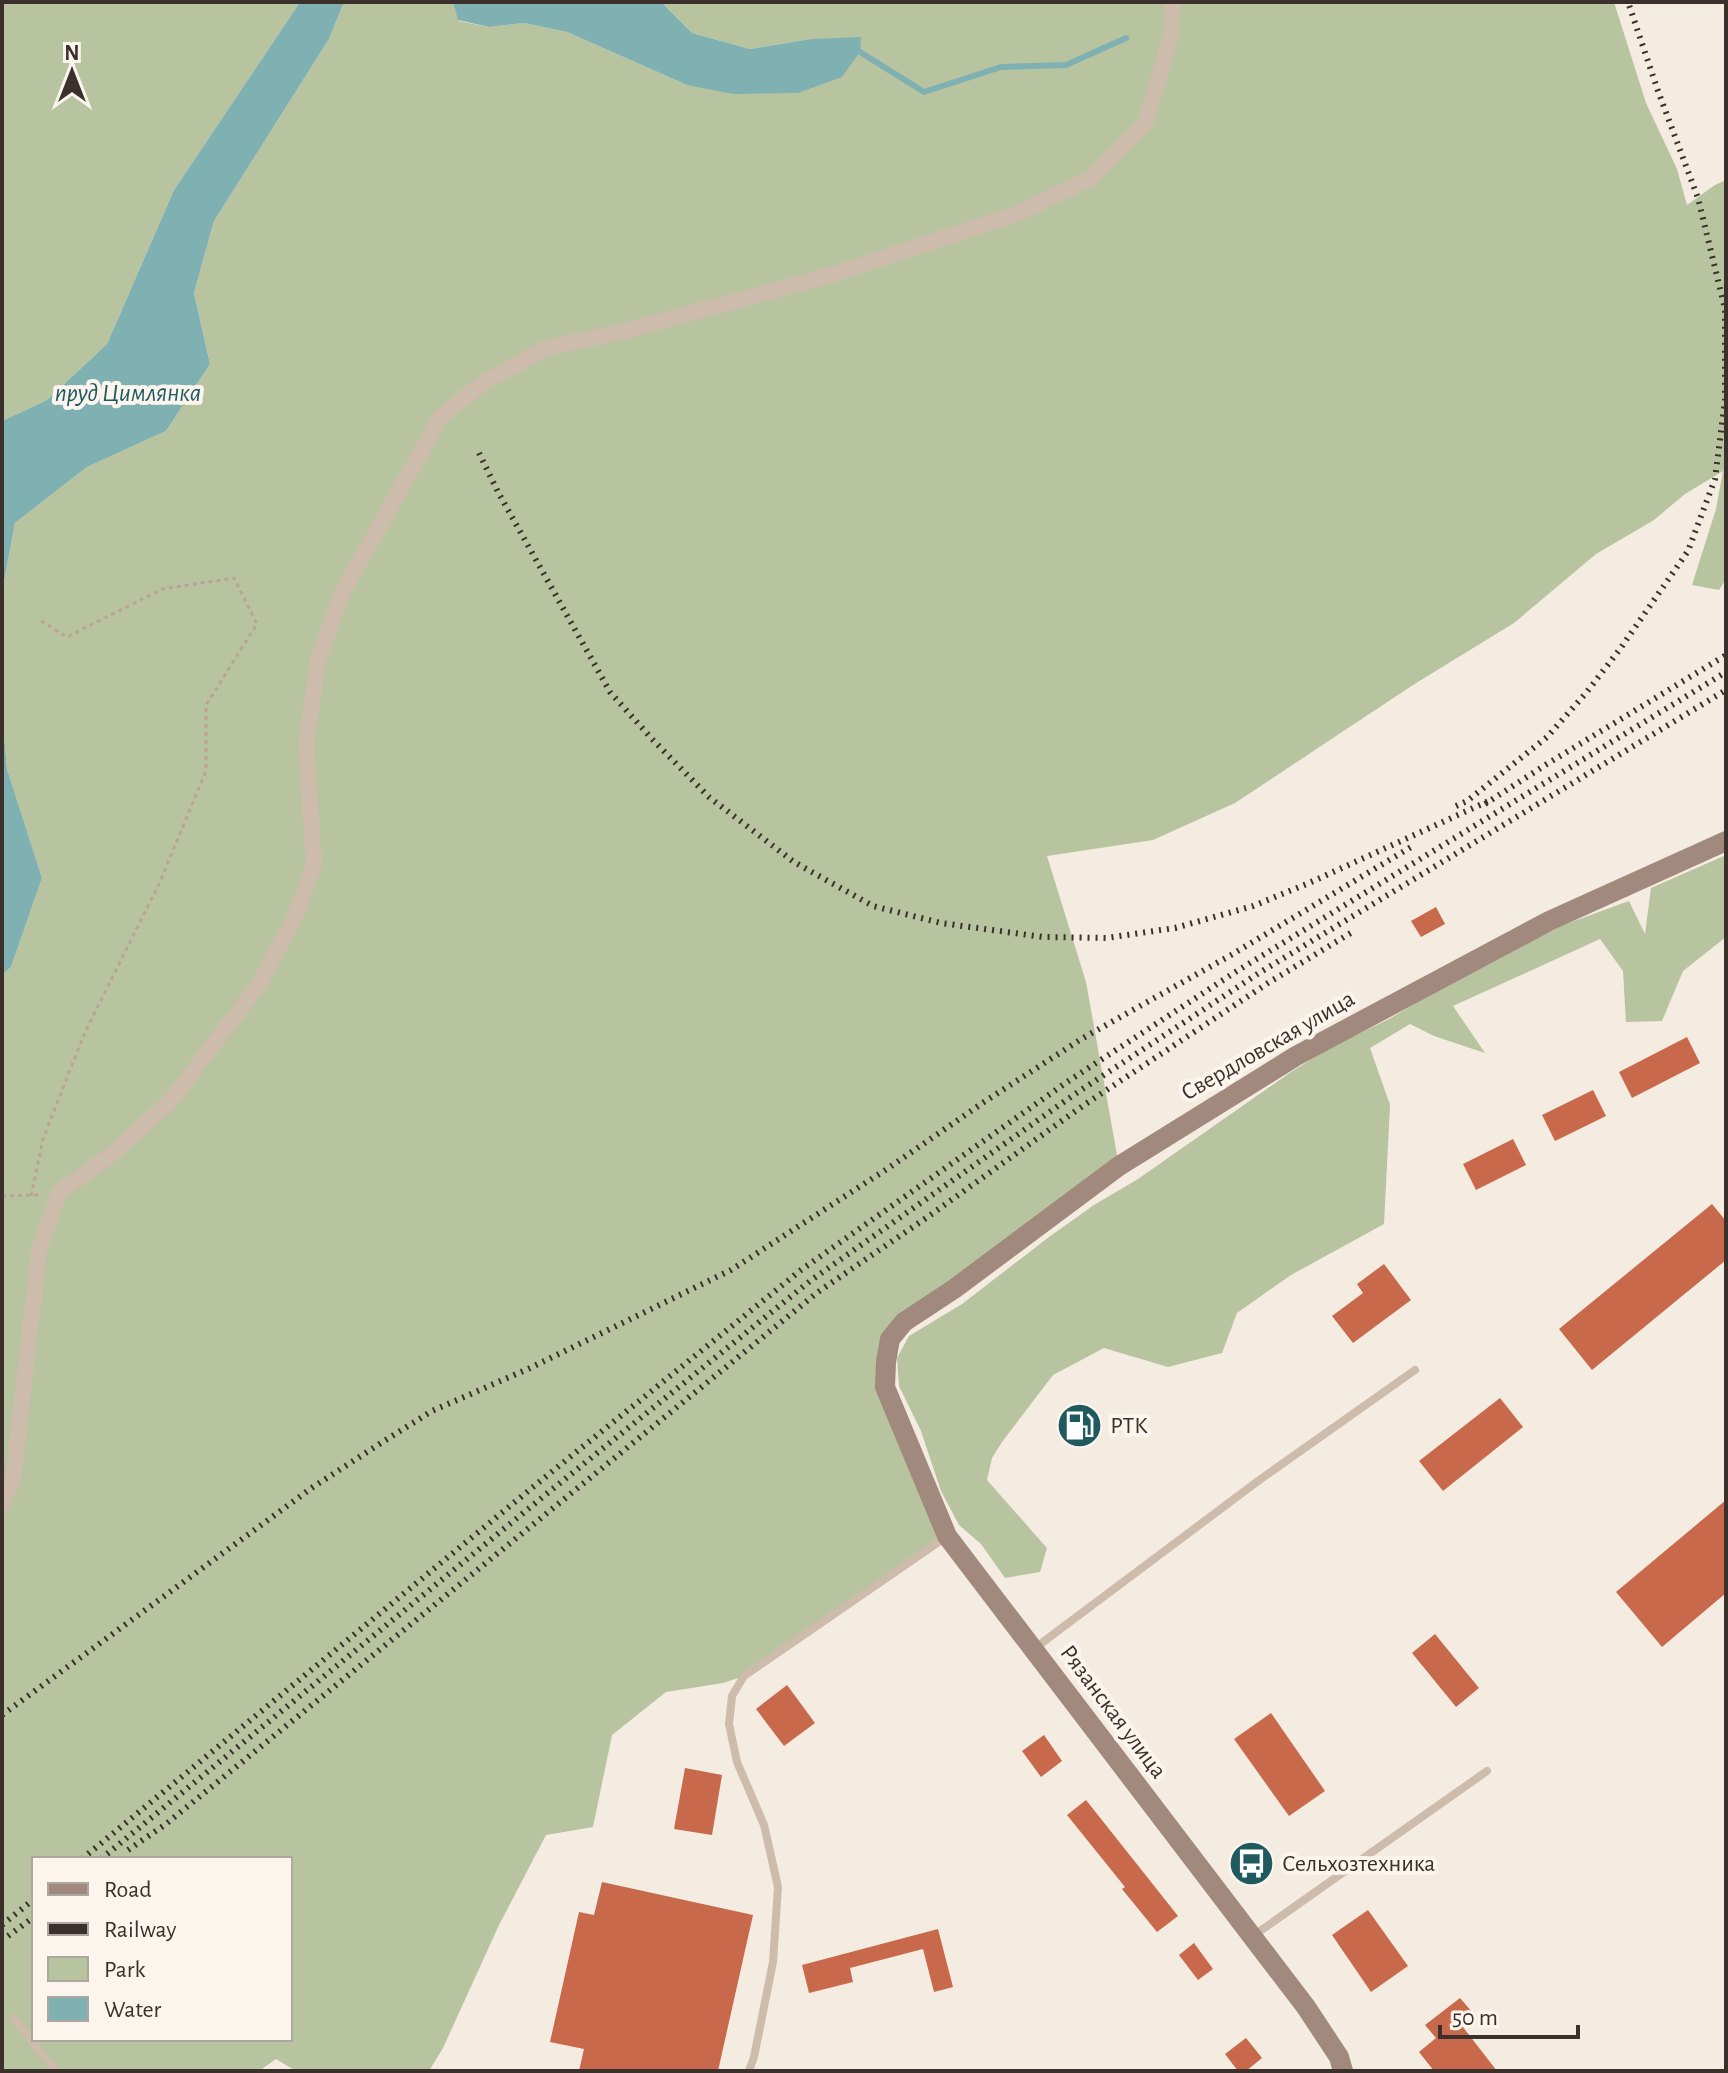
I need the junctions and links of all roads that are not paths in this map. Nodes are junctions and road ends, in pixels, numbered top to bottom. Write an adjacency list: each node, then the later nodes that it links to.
1 (1173, 2): 5 (street)
2 (1726, 841): 3 (main road, Свердловская улица)
3 (886, 1362): 6 (main road, Рязанская улица)
4 (1415, 1370): 7 (lane)
5 (2, 1504)
6 (947, 1536): 7 (main road, Рязанская улица); 14 (lane)
7 (1033, 1649): 9 (main road, Рязанская улица)
8 (1487, 1771): 9 (lane)
9 (1252, 1936): 15 (main road, Рязанская улица)
10 (14, 2018): 11 (lane)
11 (32, 2041)
12 (32, 2041): 13 (lane)
13 (56, 2071)
14 (749, 2071)
15 (1343, 2071)

